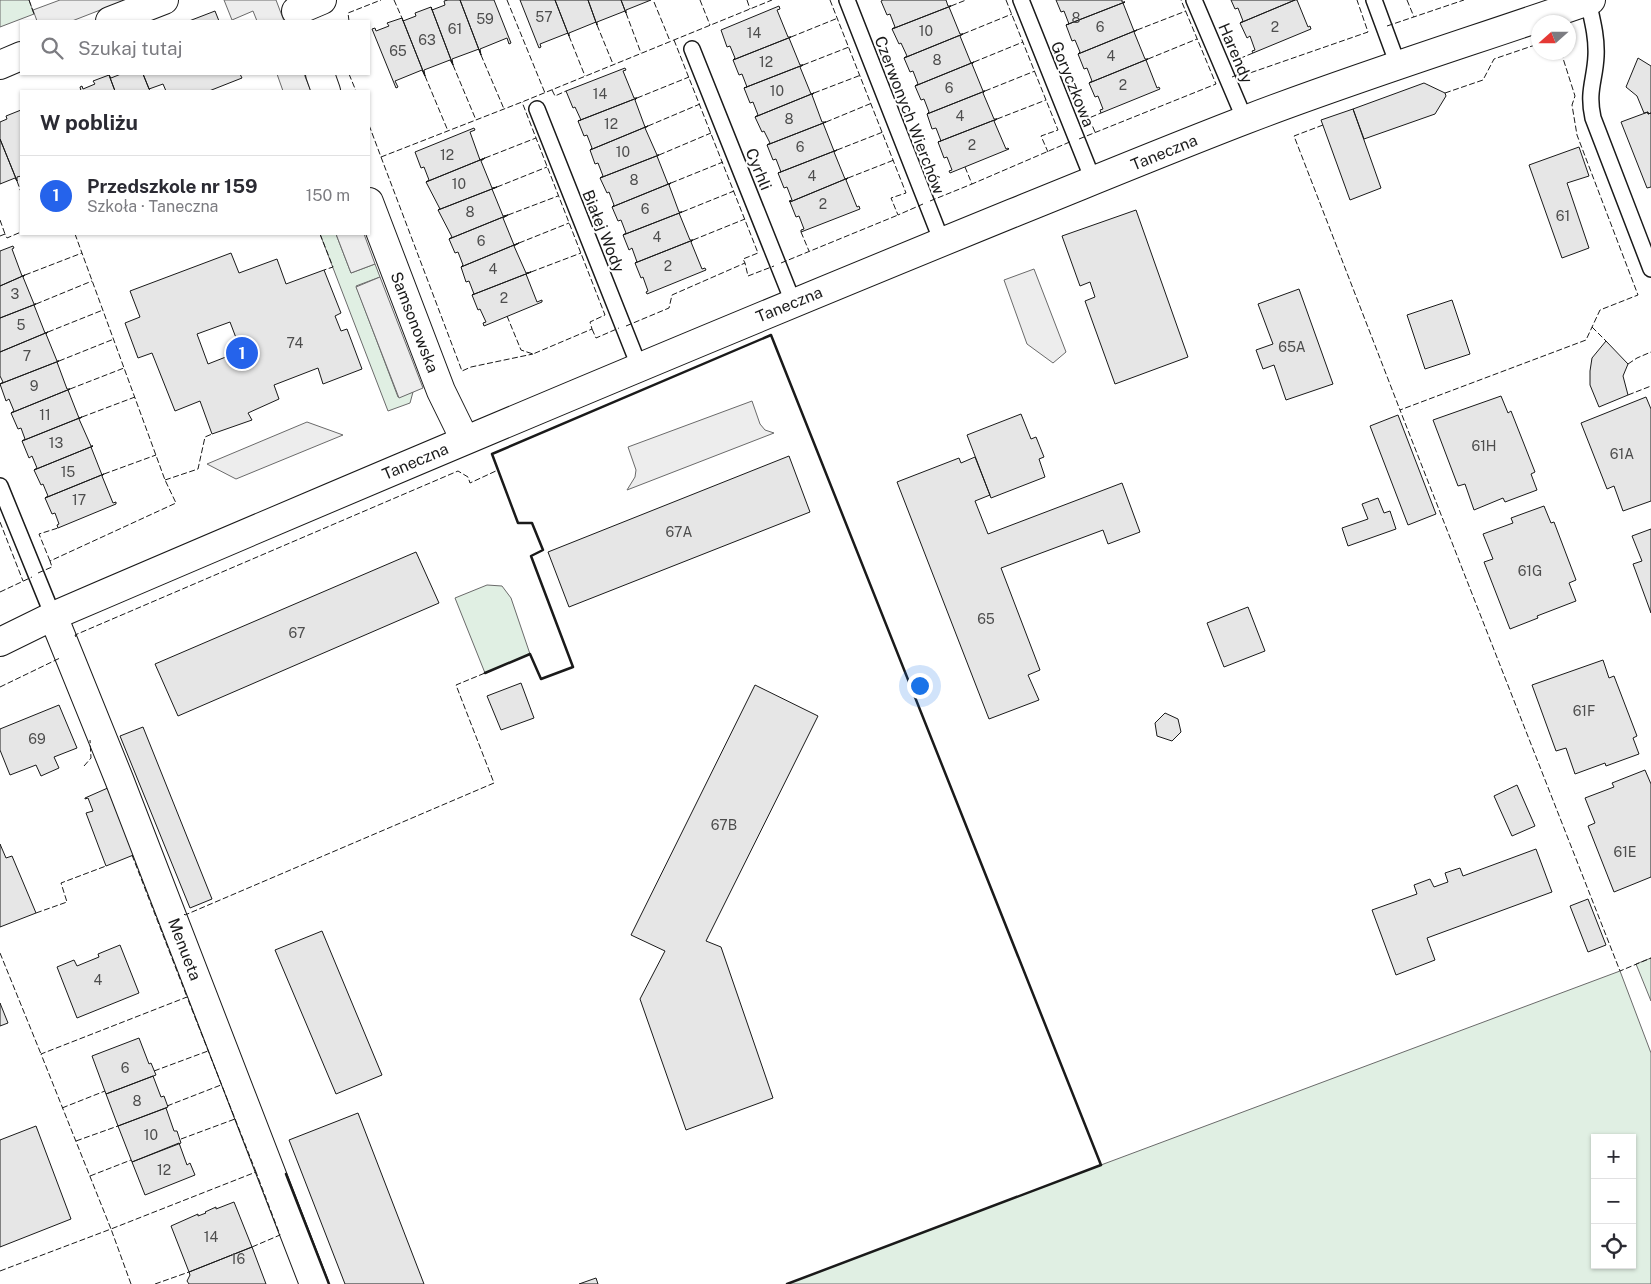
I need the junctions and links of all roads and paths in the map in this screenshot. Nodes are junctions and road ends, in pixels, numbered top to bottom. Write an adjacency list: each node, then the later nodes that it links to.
1 (164, 0): 9 (street)
2 (322, 0): 8 (street)
3 (847, 0): 20 (lane, Czerwonych Wierchów)
4 (1021, 0): 18 (lane, Goryczkowa)
5 (1194, 0): 17 (lane, Harendy)
6 (1374, 0): 13 (lane)
7 (1589, 0): 13 (street, Taneczna); 21 (lane)
8 (296, 11)
9 (113, 20)
10 (692, 49): 22 (lane, Cyrhli)
11 (20, 56): 12 (street)
12 (0, 65)
13 (1398, 65): 17 (street, Taneczna)
14 (320, 75): 15 (street)
15 (326, 90)
16 (537, 108): 23 (lane, Białej Wody)
17 (1245, 120): 18 (street, Taneczna)
18 (1093, 180): 20 (street, Taneczna)
19 (370, 205): 24 (street, Samsonowska)
20 (942, 242): 22 (street, Taneczna)
21 (1651, 269)
22 (793, 302): 23 (street, Taneczna)
23 (639, 366): 24 (street, Taneczna)
24 (464, 440): 26 (street, Taneczna)
25 (0, 486): 26 (lane)
26 (53, 616): 27 (street, Taneczna); 28 (street, Menueta)
27 (0, 642)
28 (314, 1284)

